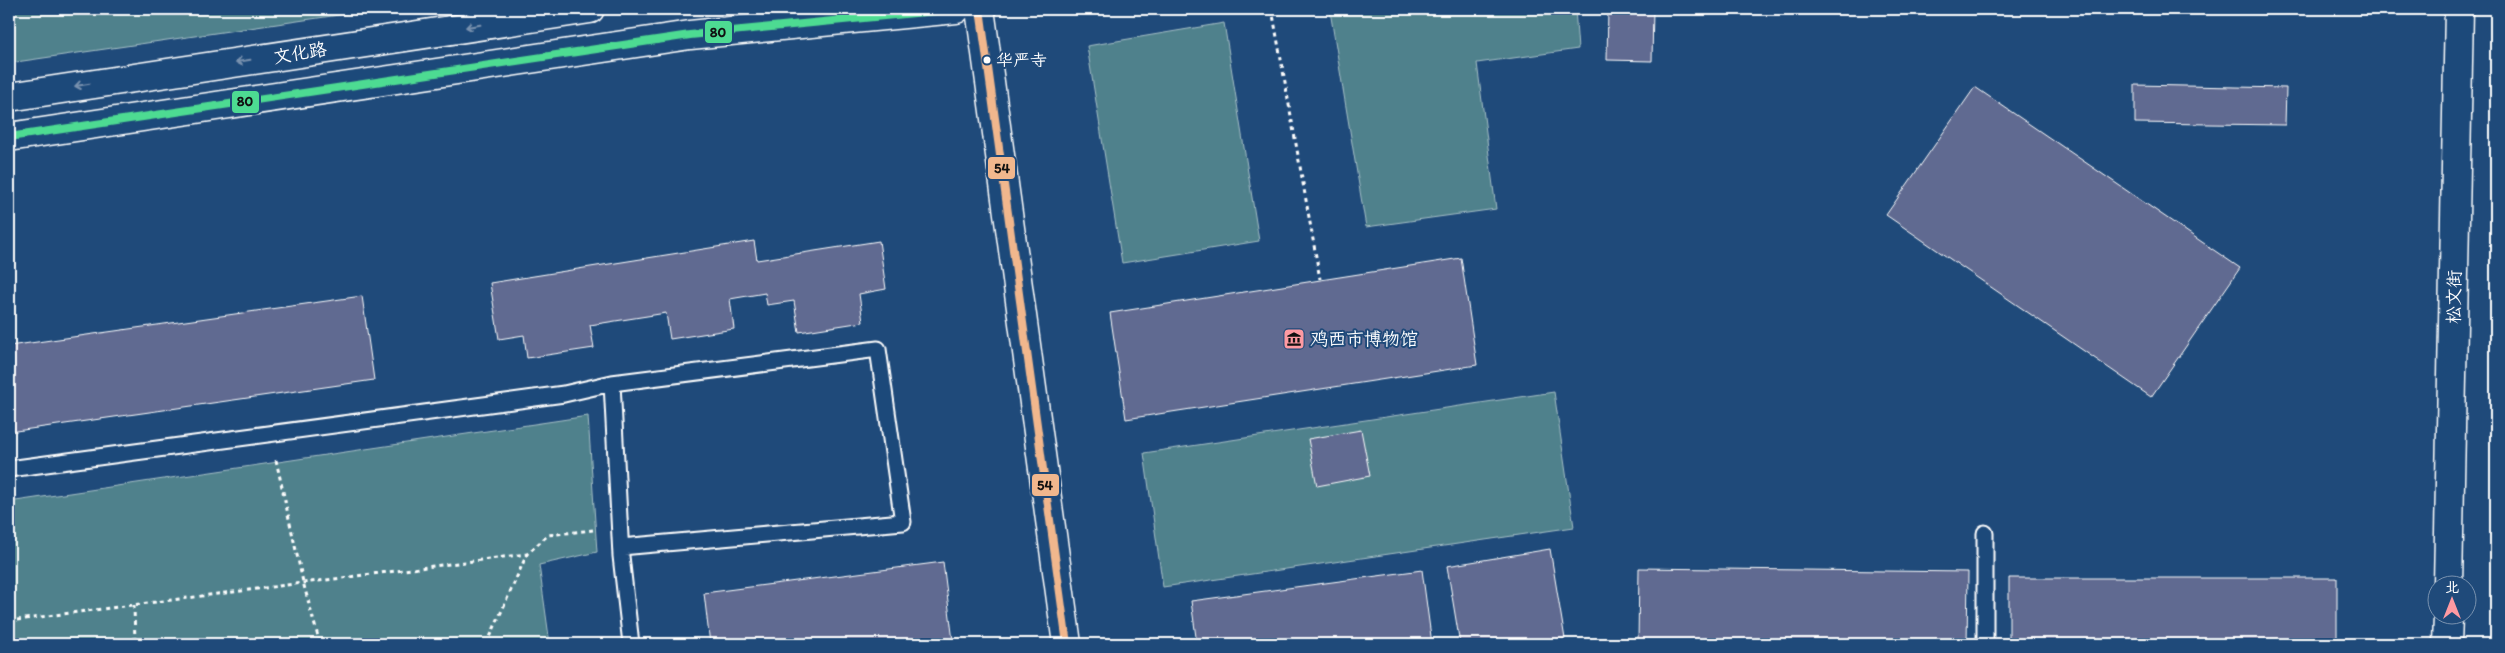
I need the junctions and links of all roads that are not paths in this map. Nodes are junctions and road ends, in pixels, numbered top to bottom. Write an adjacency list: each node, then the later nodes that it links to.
1 (590, 9): 5 (main road, 文化路, one-way to 5)
2 (956, 9): 6 (main road)
3 (980, 9): 14 (main road)
4 (2459, 9): 11 (main road, 松文街)
5 (9, 97)
6 (9, 137)
7 (612, 383): 8 (lane); 10 (lane); 10 (lane)
8 (9, 469)
9 (1985, 533): 15 (lane)
10 (621, 547): 13 (lane)
11 (2448, 576)
12 (2448, 626): 16 (main road)
13 (631, 644)
14 (1067, 644)
15 (1985, 644)
16 (2447, 644)

